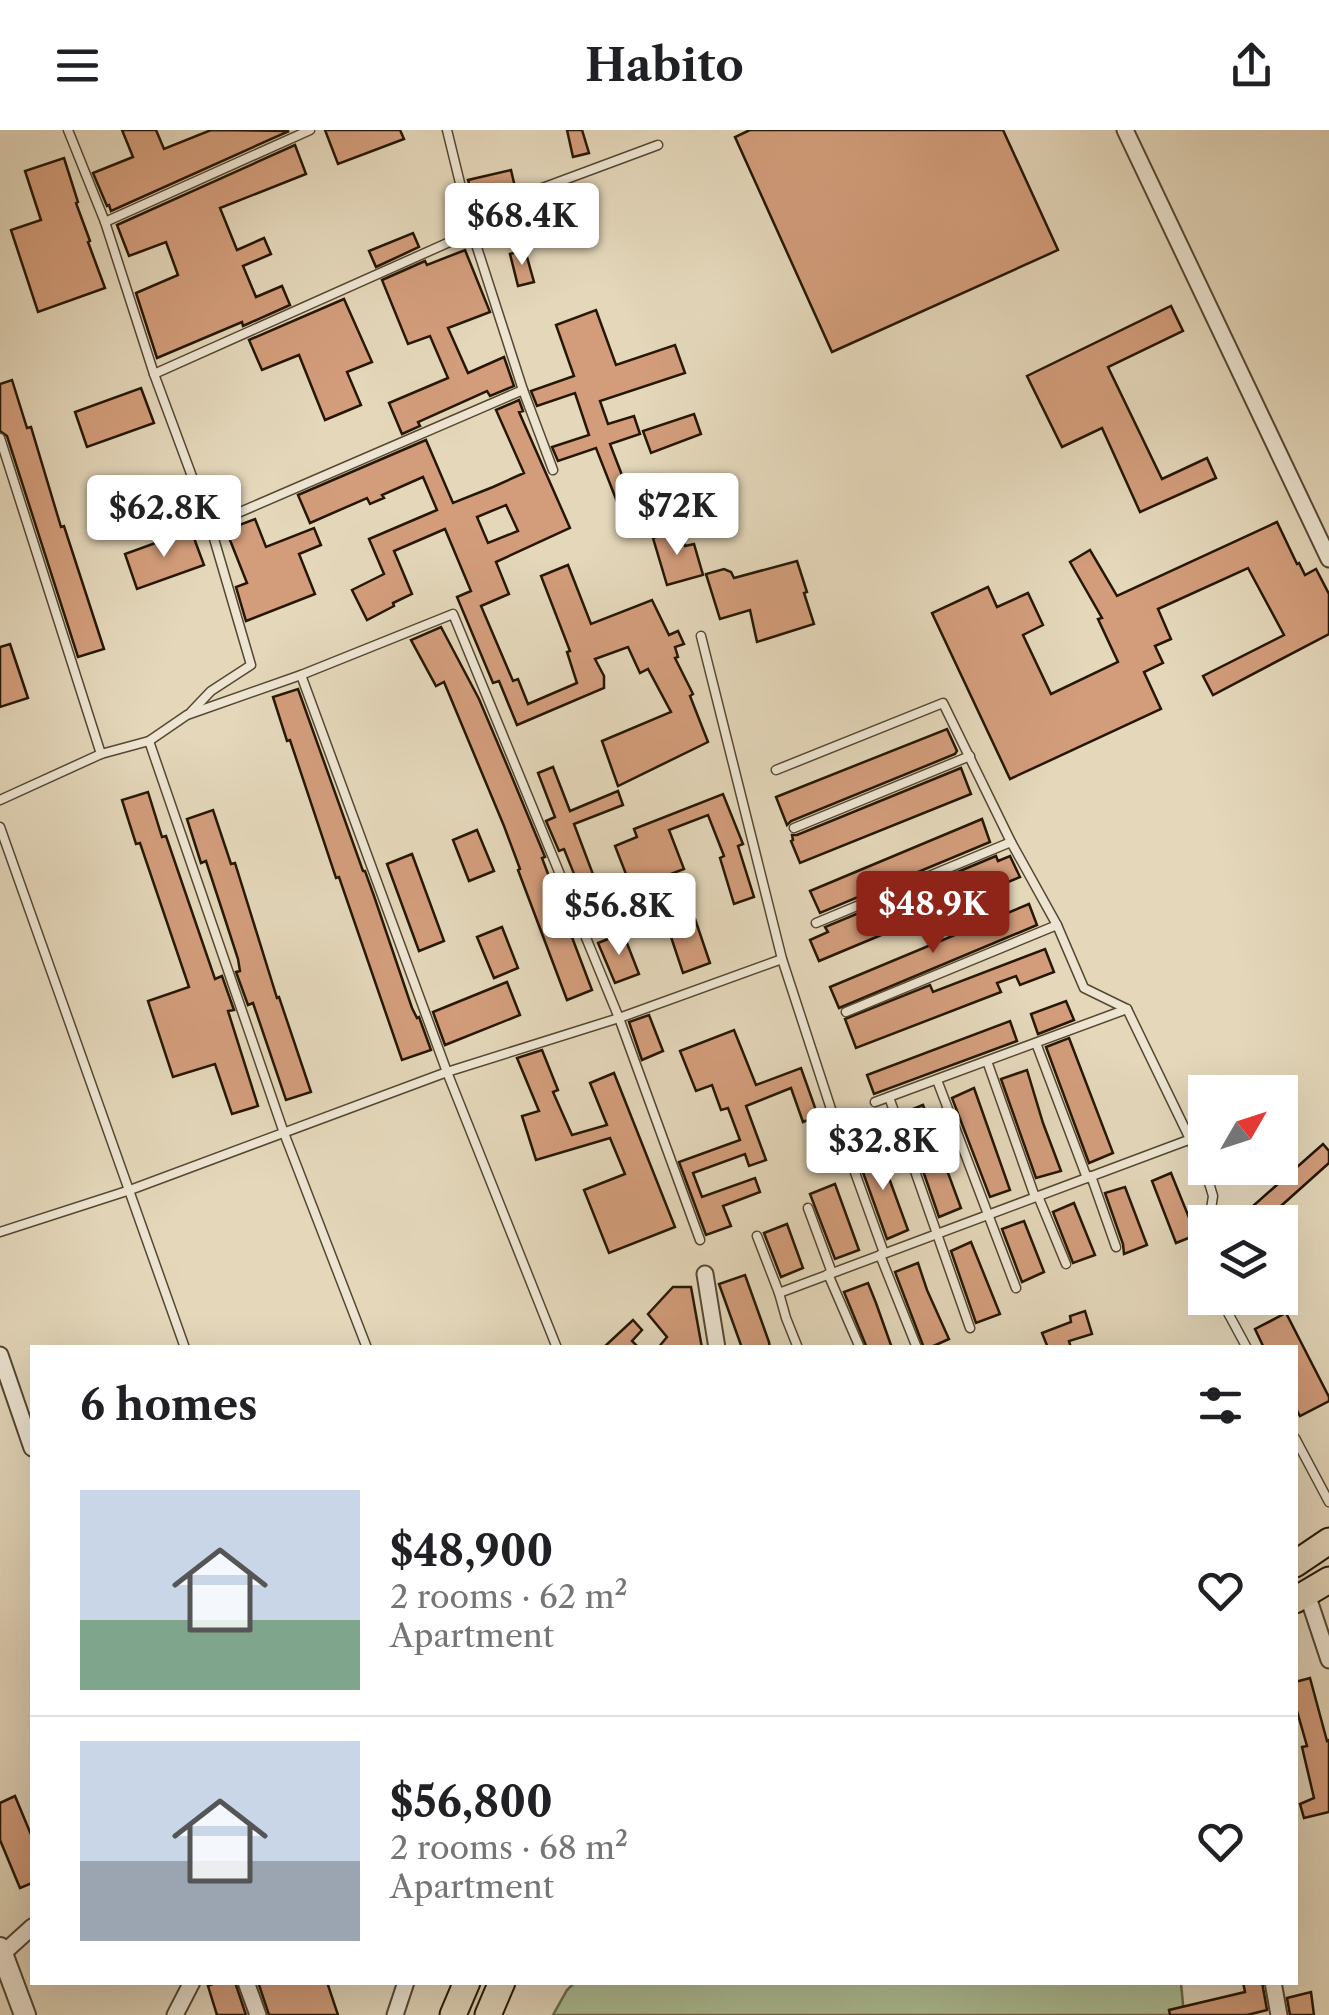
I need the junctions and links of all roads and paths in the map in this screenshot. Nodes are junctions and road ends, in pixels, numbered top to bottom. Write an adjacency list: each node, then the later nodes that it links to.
1 (68, 130): 6 (lane)
2 (310, 130): 6 (lane)
3 (447, 130): 7 (lane)
4 (1125, 130): 13 (street)
5 (658, 145): 7 (lane)
6 (105, 222): 8 (lane)
7 (472, 232): 8 (lane); 9 (lane)
8 (154, 374): 12 (lane)
9 (523, 390): 11 (lane); 12 (lane)
10 (0, 438): 18 (lane)
11 (553, 470)
12 (210, 524): 16 (lane)
13 (1329, 560)
14 (702, 636): 27 (lane)
15 (300, 675): 16 (lane); 30 (lane); 33 (lane)
16 (188, 715): 17 (lane)
17 (149, 741): 18 (lane); 38 (lane)
18 (101, 754): 21 (lane)
19 (970, 756): 20 (lane); 23 (lane); 24 (lane)
20 (776, 770)
21 (0, 800)
22 (0, 827): 43 (lane)
23 (794, 828)
24 (1011, 842): 25 (lane); 26 (lane)
25 (816, 923)
26 (1058, 926): 28 (lane); 29 (lane)
27 (782, 960): 30 (lane); 37 (lane)
28 (1127, 1009): 31 (lane); 39 (lane)
29 (846, 1012)
30 (619, 1018): 33 (lane); 50 (lane)
31 (1036, 1043): 32 (lane); 42 (lane)
32 (986, 1061): 34 (lane); 44 (lane)
33 (447, 1072): 38 (lane); 62 (lane)
34 (936, 1080): 35 (lane); 46 (lane)
35 (888, 1097): 36 (lane); 48 (lane)
36 (875, 1102)
37 (832, 1112)
38 (284, 1132): 43 (lane); 61 (lane)
39 (1188, 1136)
40 (1188, 1141): 42 (lane)
41 (853, 1168): 52 (lane)
42 (1089, 1177): 44 (lane); 51 (lane)
43 (130, 1190): 47 (lane); 60 (lane)
44 (1037, 1197): 46 (lane); 53 (lane)
45 (808, 1208): 54 (lane)
46 (987, 1215): 48 (lane); 56 (lane)
47 (0, 1232)
48 (936, 1234): 52 (lane); 59 (lane)
49 (758, 1236): 57 (lane)
50 (700, 1240)
51 (1116, 1247)
52 (882, 1254): 54 (lane); 66 (lane)
53 (1066, 1264)
54 (830, 1273): 57 (lane); 65 (lane)
55 (706, 1274): 63 (street)
56 (1016, 1288)
57 (779, 1293): 64 (lane)
58 (1229, 1315): 67 (lane)
59 (970, 1328)
60 (184, 1345)
61 (366, 1345)
62 (556, 1345)
63 (716, 1345)
64 (797, 1345)
65 (859, 1345)
66 (916, 1345)
67 (1244, 1345)
68 (0, 1355): 69 (street)
69 (30, 1442)
70 (1298, 1444): 71 (lane)
71 (1329, 1502)
72 (1329, 1541): 73 (main road)
73 (1298, 1562)
74 (1310, 1591): 75 (street)
75 (1326, 1641): 76 (street)
76 (1329, 1660)
77 (30, 1929): 78 (street)
78 (1, 1953): 85 (street)
79 (190, 1985): 86 (street)
80 (247, 1985): 87 (street)
81 (405, 1985): 88 (street)
82 (466, 1985): 89 (main road)
83 (501, 1985): 90 (main road)
84 (1274, 1985): 91 (street)
85 (25, 2015)
86 (175, 2015)
87 (258, 2015)
88 (395, 2015)
89 (453, 2015)
90 (488, 2015)
91 (1279, 2015)

